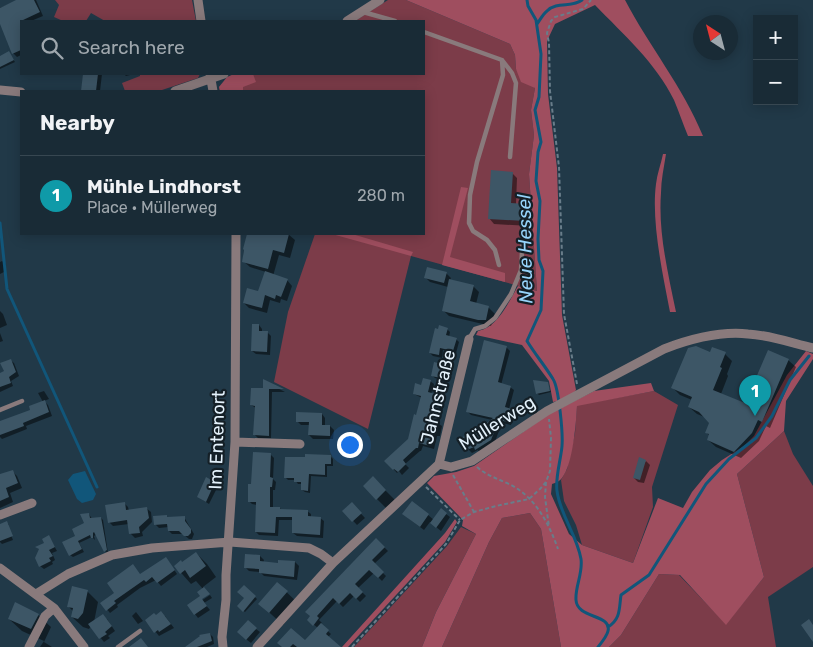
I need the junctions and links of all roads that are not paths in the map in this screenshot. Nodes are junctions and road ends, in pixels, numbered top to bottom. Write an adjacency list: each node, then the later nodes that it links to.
1 (198, 0): 4 (street)
2 (380, 0): 3 (street)
3 (363, 12): 5 (street); 6 (lane)
4 (201, 20)
5 (350, 20)
6 (391, 20)
7 (425, 32): 8 (lane)
8 (502, 60): 14 (lane); 17 (lane)
9 (211, 76): 11 (street); 12 (street)
10 (0, 90): 13 (street)
11 (177, 90)
12 (213, 90)
13 (20, 92)
14 (510, 157)
15 (522, 234): 18 (lane)
16 (236, 235): 22 (street, Im Entenort)
17 (500, 265)
18 (469, 339): 24 (street, Jahnstraße)
19 (813, 348): 24 (street, Müllerweg)
20 (22, 401): 21 (lane)
21 (0, 410)
22 (235, 442): 23 (street); 27 (street, Im Entenort)
23 (300, 444)
24 (439, 464): 28 (street)
25 (32, 503): 26 (street)
26 (0, 515)
27 (230, 542): 28 (street); 30 (street); 36 (street, Im Entenort)
28 (332, 563): 37 (street)
29 (0, 568): 30 (street)
30 (36, 594): 31 (street)
31 (54, 608): 33 (street); 34 (street)
32 (140, 631): 35 (lane)
33 (29, 647)
34 (84, 647)
35 (118, 647)
36 (223, 647)
37 (257, 647)

